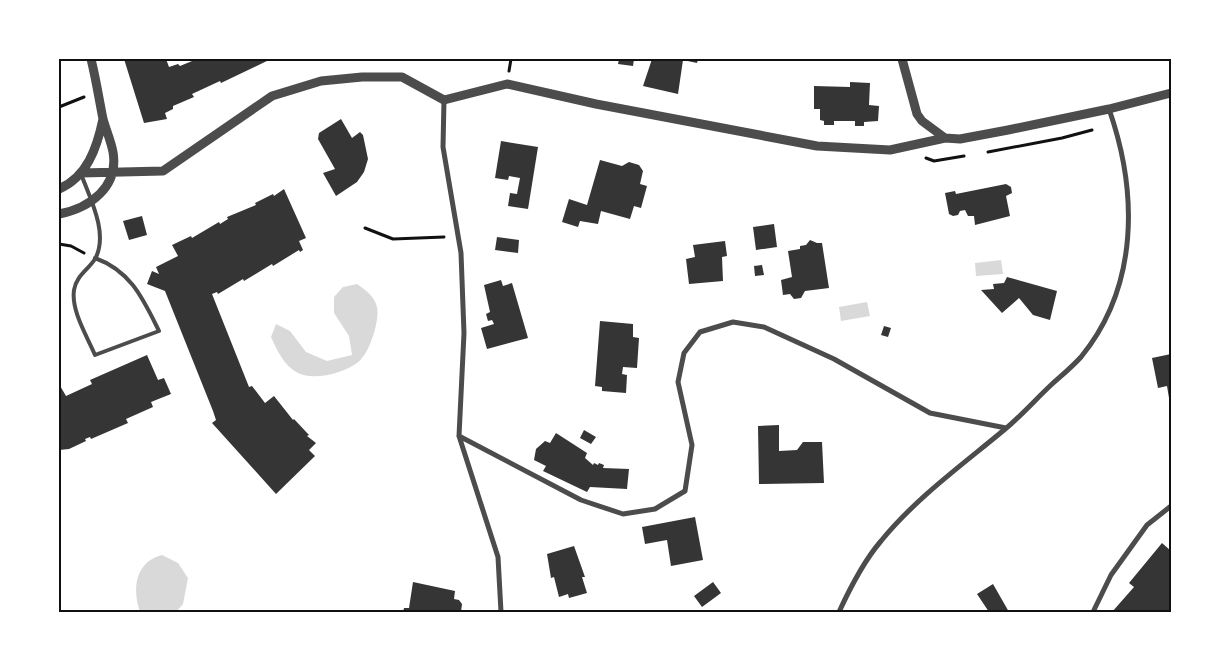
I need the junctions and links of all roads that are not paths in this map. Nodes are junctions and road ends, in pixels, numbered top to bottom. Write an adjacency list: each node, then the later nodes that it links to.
1 (91, 59): 6 (street)
2 (902, 59): 7 (street)
3 (1171, 93): 5 (street)
4 (444, 100): 7 (street); 8 (street); 15 (street)
5 (1110, 109): 7 (street); 14 (street)
6 (103, 119): 8 (street); 9 (street)
7 (945, 138)
8 (114, 172): 9 (street); 11 (street)
9 (81, 173): 10 (street); 11 (lane)
10 (59, 189)
11 (91, 201): 12 (street); 13 (lane)
12 (59, 214)
13 (95, 258): 13 (lane)
14 (1006, 428): 15 (street); 18 (street)
15 (459, 436): 17 (street)
16 (1171, 506): 19 (street)
17 (501, 612)
18 (839, 612)
19 (1093, 612)

